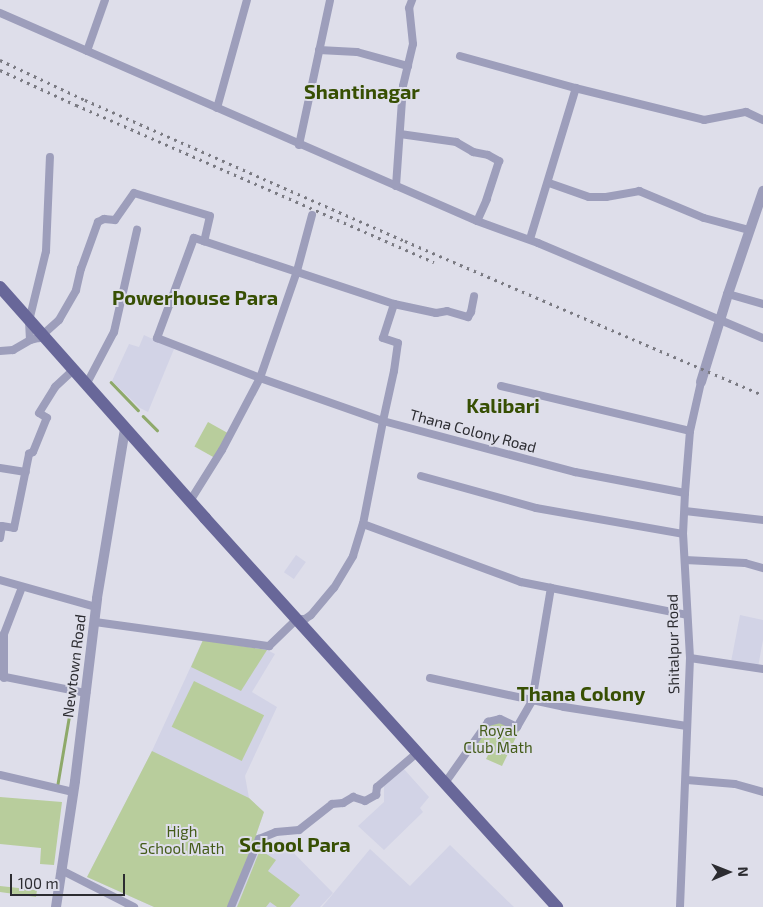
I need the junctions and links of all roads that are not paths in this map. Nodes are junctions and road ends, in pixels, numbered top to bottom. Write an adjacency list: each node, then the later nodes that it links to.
1 (105, 0): 7 (street)
2 (247, 0): 11 (street)
3 (330, 0): 6 (street)
4 (412, 0): 9 (street)
5 (0, 13): 7 (street)
6 (319, 50): 9 (street); 14 (street)
7 (87, 51): 11 (street)
8 (460, 56): 10 (street)
9 (408, 66): 13 (street)
10 (576, 88): 12 (street); 16 (street)
11 (217, 108): 14 (street)
12 (763, 120)
13 (400, 134): 17 (street); 20 (street)
14 (299, 145): 17 (street)
15 (50, 157): 32 (street)
16 (549, 183): 22 (street); 23 (street)
17 (396, 186): 20 (street)
18 (763, 191): 22 (street)
19 (312, 215): 25 (street)
20 (477, 221): 23 (street)
21 (137, 230): 40 (street)
22 (749, 230): 27 (street)
23 (530, 239): 31 (street)
24 (204, 241): 25 (street); 33 (street); 38 (street, Thana Colony Road)
25 (297, 271): 29 (street); 38 (street)
26 (0, 287): 32 (main road)
27 (728, 294): 30 (street); 31 (street)
28 (474, 296): 29 (street)
29 (394, 304): 42 (street)
30 (763, 304)
31 (720, 318): 34 (street); 39 (street)
32 (29, 321): 33 (main road); 35 (street)
33 (43, 335): 35 (street); 37 (main road)
34 (763, 338)
35 (30, 340): 36 (street)
36 (0, 351)
37 (73, 370): 40 (main road); 46 (street)
38 (260, 378): 42 (street, Thana Colony Road); 49 (street)
39 (701, 382): 44 (street, Shitalpur Road)
40 (86, 385): 43 (main road)
41 (501, 386): 44 (street)
42 (383, 421): 48 (street, Thana Colony Road); 52 (street)
43 (125, 429): 49 (main road); 60 (street, Newtown Road)
44 (690, 431): 48 (street, Shitalpur Road)
45 (0, 468): 46 (street)
46 (26, 472): 54 (street)
47 (421, 476): 53 (street)
48 (685, 493): 50 (street, Shitalpur Road)
49 (190, 501): 62 (main road)
50 (685, 511): 51 (street); 53 (street, Shitalpur Road)
51 (763, 520)
52 (363, 524): 59 (street); 62 (street)
53 (684, 534): 55 (street, Shitalpur Road)
54 (0, 538)
55 (685, 560): 56 (street); 61 (street, Shitalpur Road)
56 (763, 568)
57 (0, 580): 58 (street)
58 (22, 587): 60 (street); 66 (street)
59 (551, 588): 61 (street); 69 (street)
60 (96, 607): 63 (street, Newtown Road)
61 (687, 615): 64 (street, Shitalpur Road)
62 (297, 619): 63 (street); 71 (main road)
63 (95, 622): 68 (street, Newtown Road)
64 (690, 658): 65 (street); 70 (street, Shitalpur Road)
65 (763, 669)
66 (2, 677): 68 (street)
67 (430, 678): 69 (street)
68 (86, 694): 75 (street, Newtown Road)
69 (532, 700): 70 (street); 74 (street)
70 (687, 726): 73 (street, Shitalpur Road)
71 (417, 752): 74 (main road); 80 (street)
72 (0, 775): 75 (street)
73 (687, 780): 76 (street); 82 (street, Shitalpur Road)
74 (445, 784): 81 (main road)
75 (73, 792): 77 (street, Newtown Road)
76 (763, 792)
77 (61, 870): 78 (street, Newtown Road); 79 (street)
78 (56, 907)
79 (134, 907)
80 (231, 907)
81 (557, 907)
82 (680, 907)

